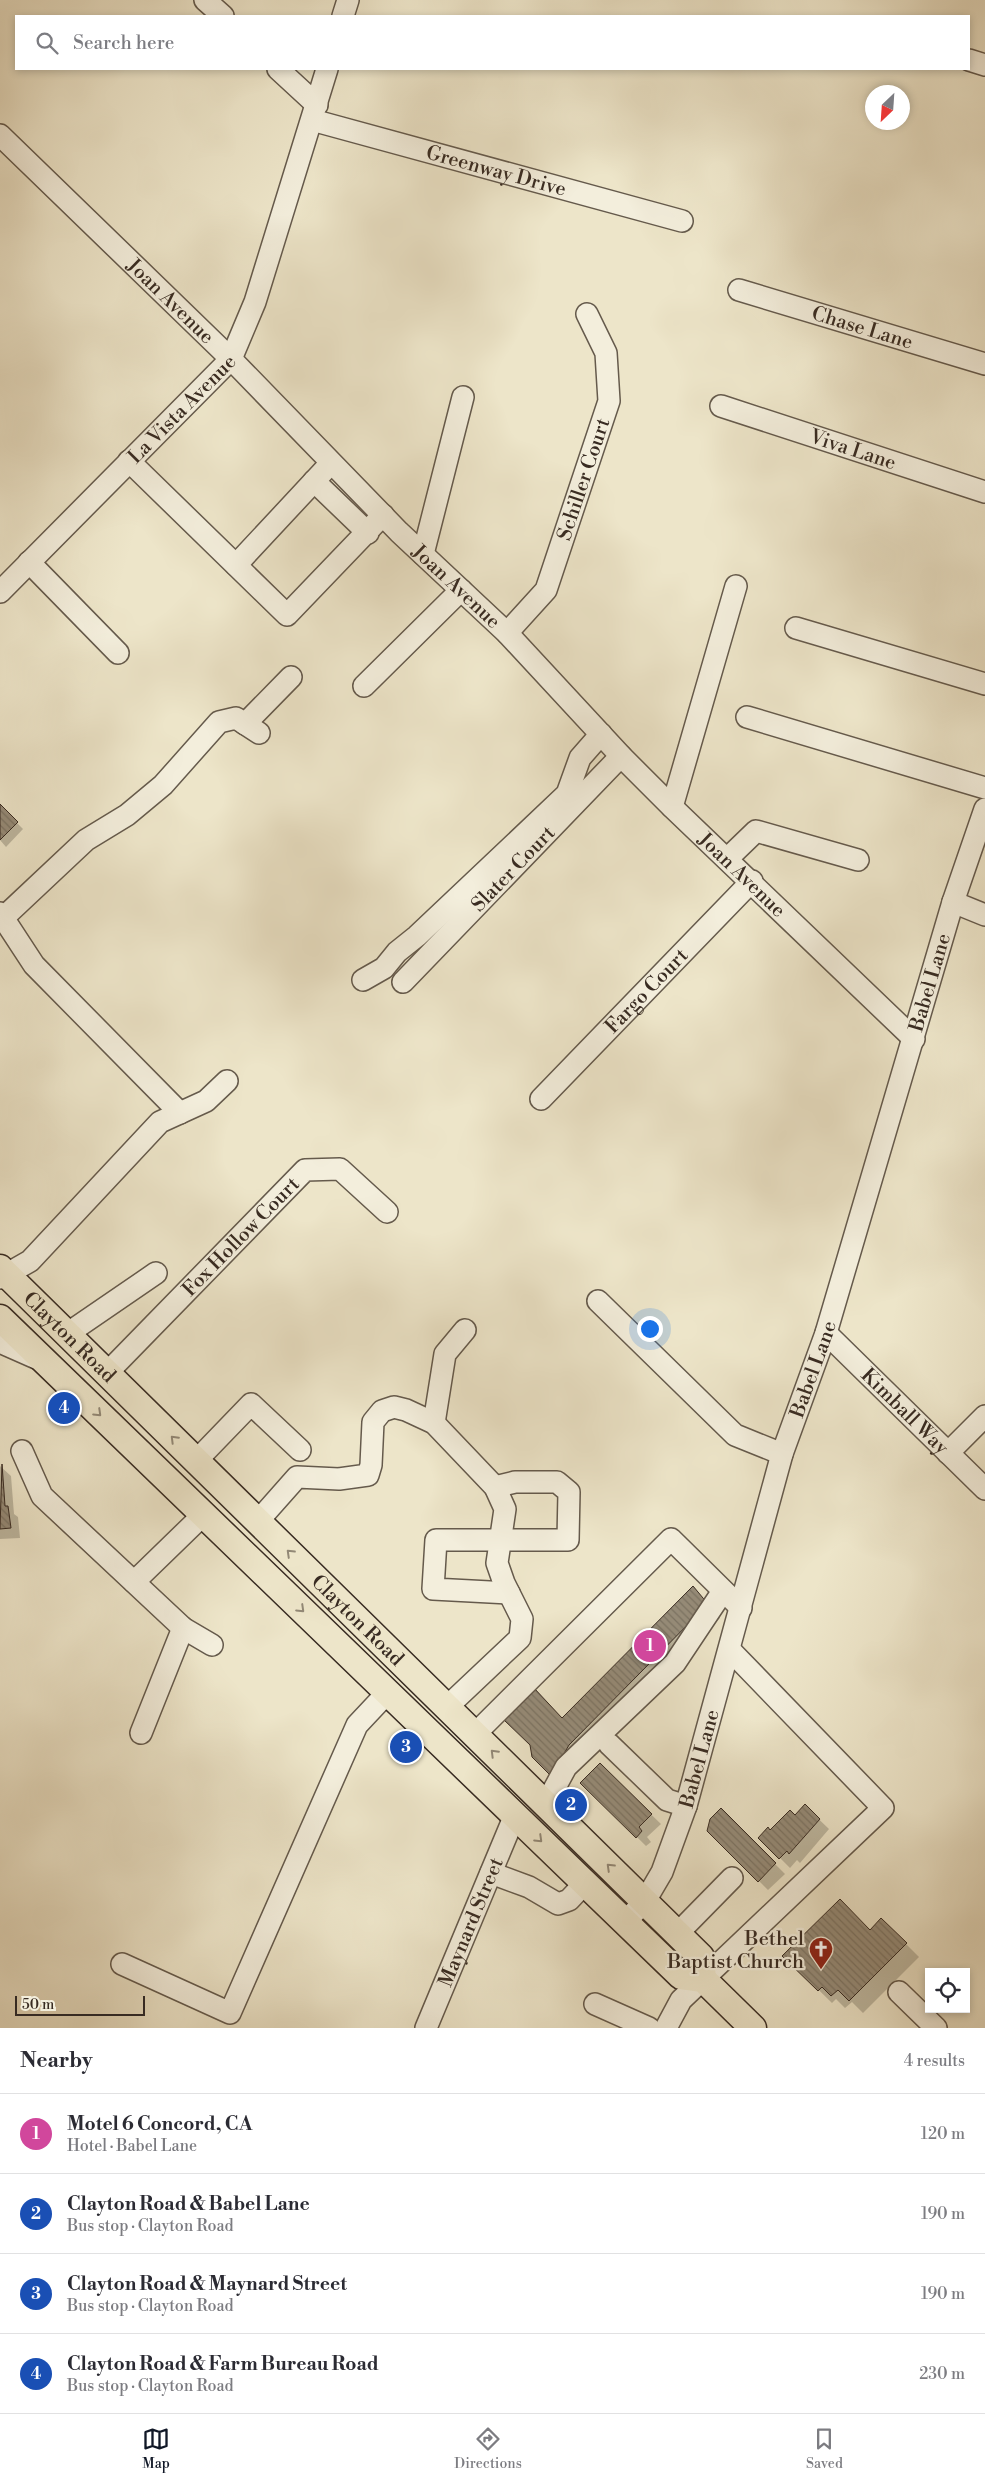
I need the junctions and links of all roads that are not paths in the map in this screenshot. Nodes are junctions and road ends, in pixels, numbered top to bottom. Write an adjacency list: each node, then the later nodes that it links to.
1 (205, 0): 3 (street)
2 (348, 0): 4 (street)
3 (222, 15)
4 (343, 15)
5 (970, 60): 6 (street)
6 (985, 65)
7 (279, 70): 9 (street)
8 (327, 70): 9 (street, La Vista Avenue)
9 (314, 112): 11 (street, Greenway Drive); 14 (street, La Vista Avenue)
10 (0, 135): 14 (street, Joan Avenue)
11 (682, 221)
12 (739, 290): 15 (street, Chase Lane)
13 (587, 314): 31 (street, Schiller Court)
14 (231, 359): 18 (street, La Vista Avenue); 19 (street, Joan Avenue)
15 (985, 364)
16 (463, 397): 24 (street)
17 (721, 406): 21 (street, Viva Lane)
18 (129, 461): 25 (street, La Vista Avenue); 26 (street)
19 (332, 463): 20 (street); 22 (street, Joan Avenue)
20 (314, 481): 23 (street); 26 (street)
21 (985, 492)
22 (383, 515): 23 (street); 24 (street, Joan Avenue)
23 (368, 533): 26 (street)
24 (423, 554): 28 (street, Joan Avenue)
25 (29, 562): 29 (street, La Vista Avenue); 32 (street)
26 (236, 565)
27 (736, 586): 40 (street)
28 (461, 590): 31 (street, Joan Avenue); 35 (street)
29 (0, 592)
30 (796, 628): 34 (street)
31 (508, 632): 37 (street, Joan Avenue)
32 (118, 653)
33 (292, 677): 47 (street)
34 (985, 684)
35 (364, 686)
36 (747, 718): 39 (street)
37 (601, 734): 38 (street, Joan Avenue); 48 (street)
38 (621, 756): 40 (street, Joan Avenue); 49 (street, Slater Court)
39 (985, 788)
40 (672, 807): 42 (street, Joan Avenue)
41 (985, 809): 45 (street, Babel Lane)
42 (727, 858): 43 (street); 44 (street, Joan Avenue)
43 (858, 860)
44 (752, 881): 50 (street, Joan Avenue); 52 (street, Fargo Court)
45 (953, 902): 46 (street); 50 (street, Babel Lane)
46 (985, 915)
47 (2, 916): 53 (street)
48 (363, 980)
49 (403, 982)
50 (914, 1039): 60 (street, Babel Lane)
51 (227, 1081): 53 (street)
52 (541, 1099)
53 (180, 1113): 55 (street)
54 (387, 1212): 64 (street, Fox Hollow Court)
55 (2, 1273): 61 (main road, Clayton Road)
56 (156, 1274): 61 (street)
57 (598, 1301): 70 (street)
58 (0, 1318): 63 (main road, Clayton Road)
59 (466, 1330): 66 (street)
60 (826, 1333): 69 (street, Kimball Way); 70 (street, Babel Lane)
61 (67, 1334): 64 (main road, Clayton Road)
62 (0, 1342): 63 (street)
63 (44, 1361): 74 (main road, Clayton Road, one-way to 74)
64 (107, 1373): 71 (main road, Clayton Road, one-way to 64)
65 (985, 1416): 69 (street)
66 (434, 1423): 72 (street); 75 (street)
67 (300, 1450): 71 (street)
68 (22, 1451): 77 (street)
69 (948, 1453): 73 (street, Kimball Way)
70 (782, 1454): 80 (street, Babel Lane)
71 (196, 1460): 75 (main road, Clayton Road)
72 (495, 1487): 76 (street); 76 (street)
73 (985, 1489)
74 (203, 1514): 77 (street); 84 (main road, Clayton Road, one-way to 84)
75 (258, 1521): 85 (main road, Clayton Road, one-way to 75)
76 (500, 1540): 79 (street); 79 (street)
77 (134, 1582): 81 (street)
78 (723, 1591): 80 (street); 87 (street); 89 (street)
79 (509, 1593): 85 (street)
80 (741, 1608): 83 (street, Babel Lane)
81 (183, 1628): 82 (street); 86 (street)
82 (212, 1646)
83 (730, 1650): 90 (street, Babel Lane); 99 (street)
84 (388, 1692): 91 (main road, Clayton Road); 98 (street)
85 (447, 1707): 87 (main road, Clayton Road)
86 (141, 1733)
87 (475, 1734): 89 (main road, Clayton Road, one-way to 87)
88 (609, 1744): 90 (street)
89 (546, 1804): 95 (main road, Clayton Road, one-way to 89)
90 (686, 1806): 95 (street, Babel Lane)
91 (515, 1815): 92 (street, Maynard Street); 94 (main road, Clayton Road, one-way to 94)
92 (491, 1873): 94 (street); 102 (street, Maynard Street)
93 (732, 1878): 97 (street)
94 (585, 1883): 96 (main road, Clayton Road)
95 (644, 1901): 96 (street, Babel Lane); 97 (main road, Clayton Road)
96 (625, 1922): 99 (main road, Clayton Road)
97 (678, 1933): 99 (main road, Clayton Road)
98 (122, 1964)
99 (703, 1979): 104 (street); 105 (main road)
100 (899, 1992): 106 (street)
101 (594, 2004): 103 (street)
102 (426, 2028)
103 (649, 2028)
104 (666, 2028)
105 (753, 2028)
106 (936, 2028)

